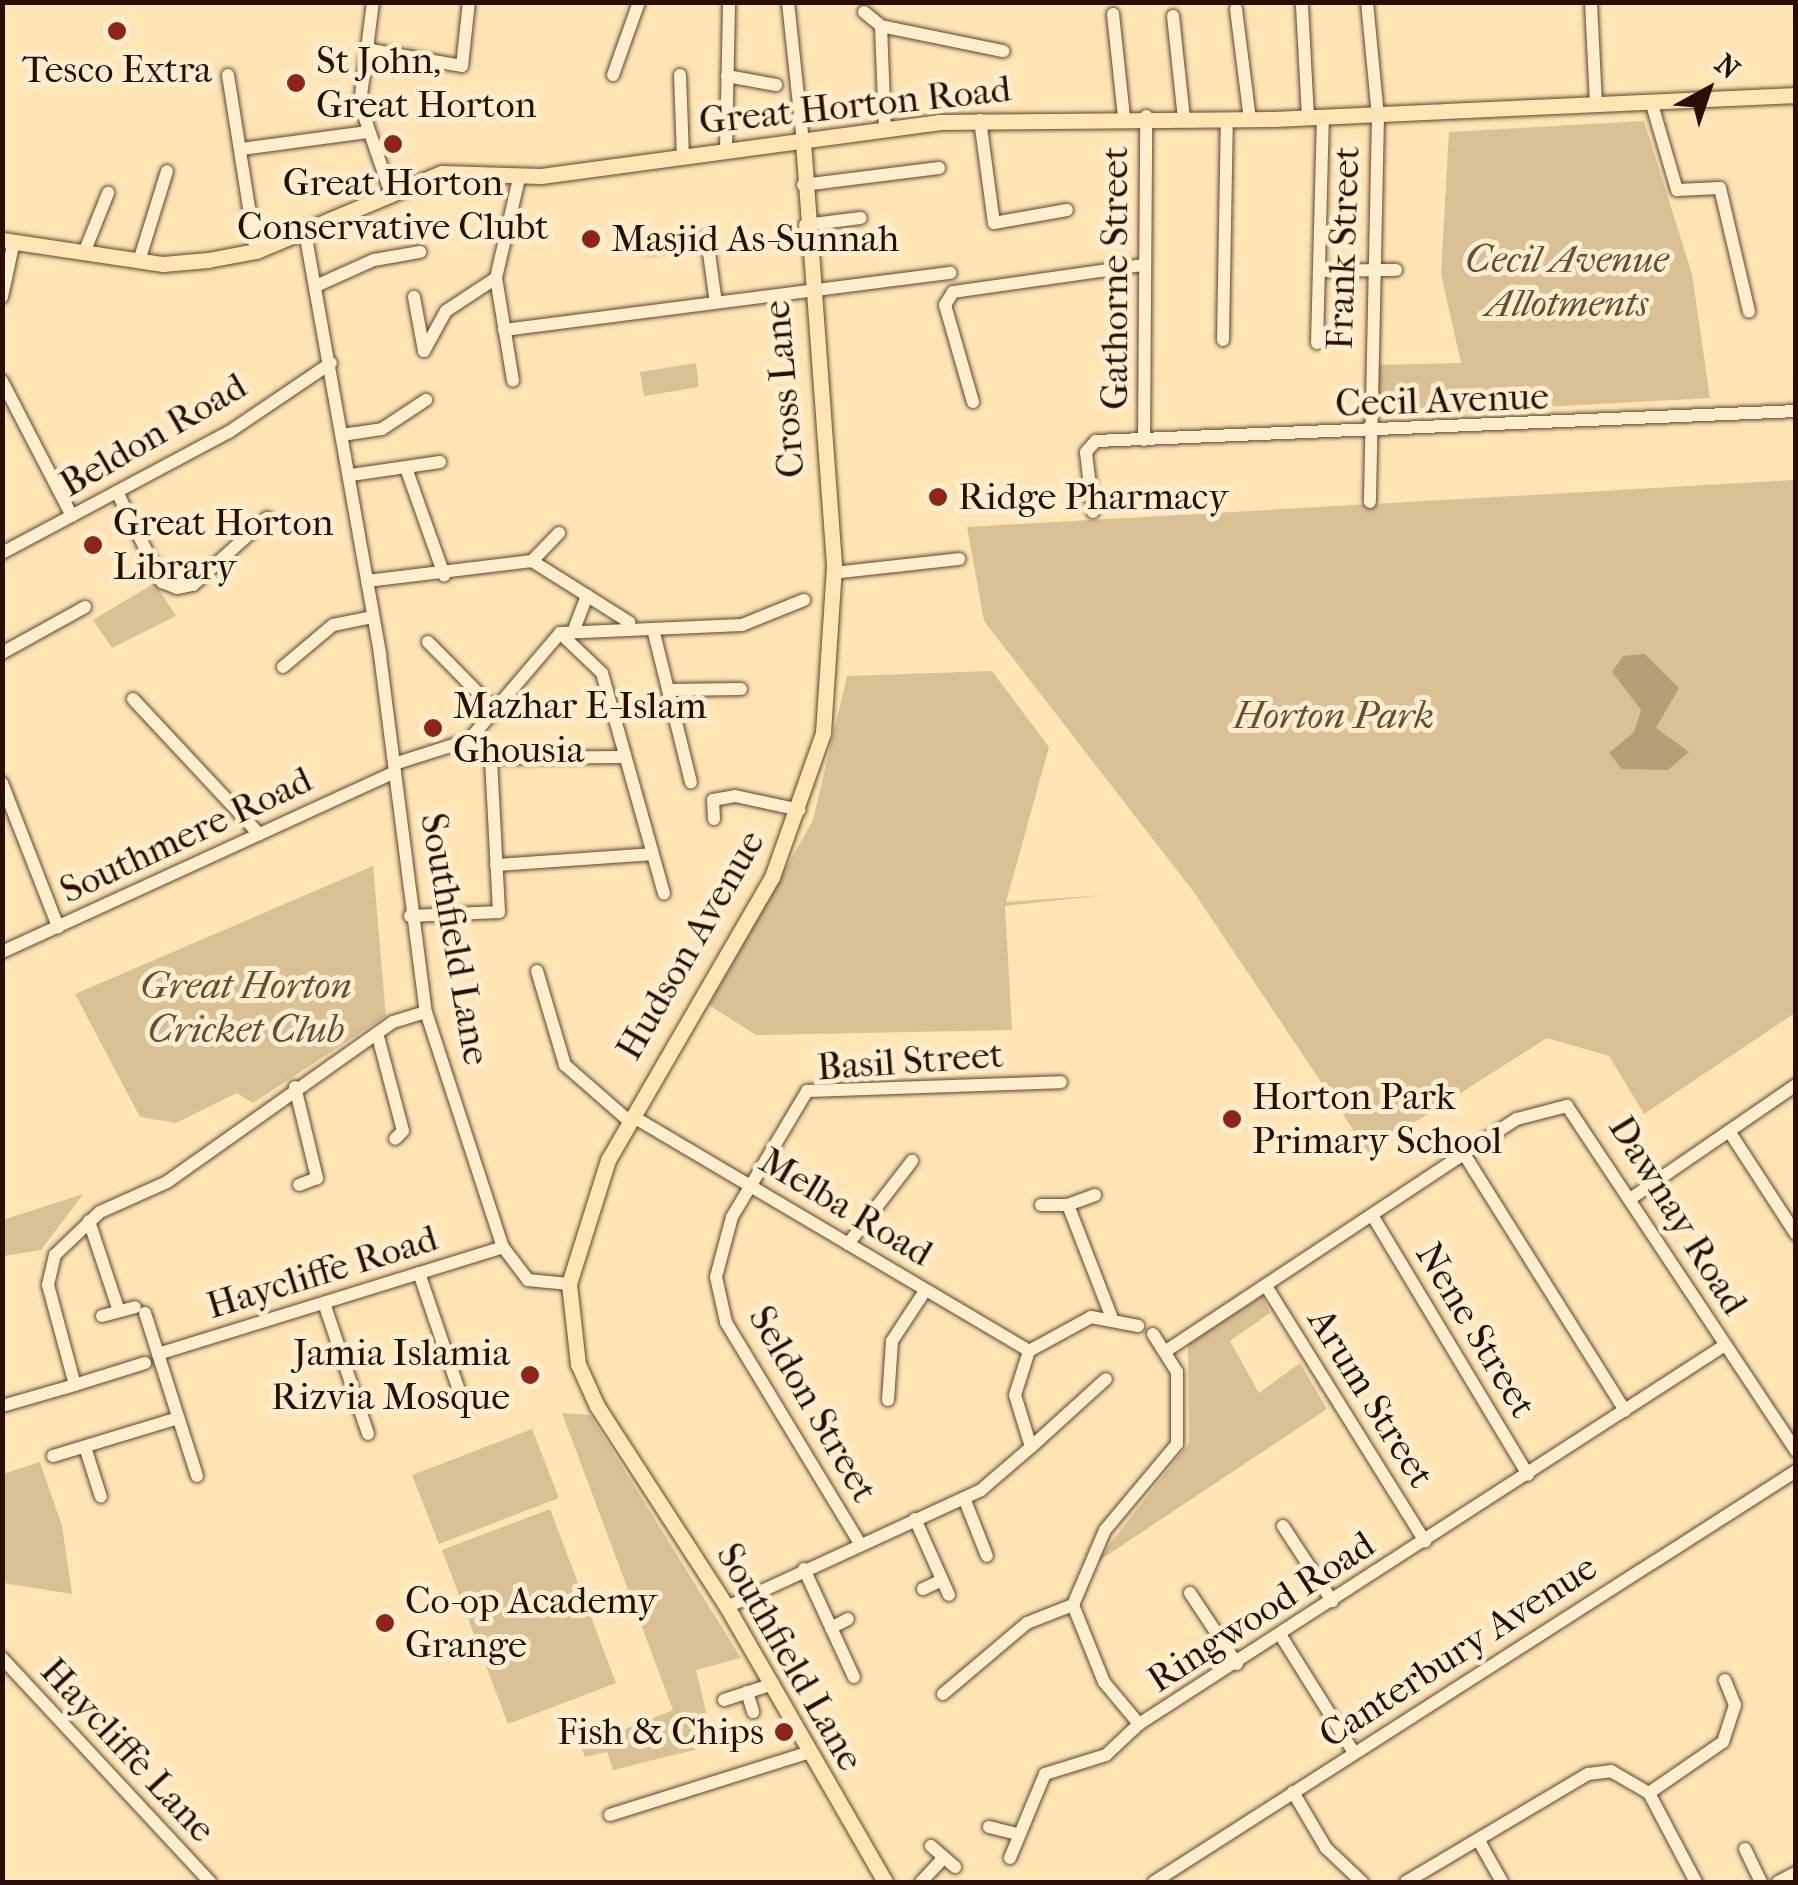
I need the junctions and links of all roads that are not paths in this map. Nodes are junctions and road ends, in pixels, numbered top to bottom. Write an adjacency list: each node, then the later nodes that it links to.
1 (373, 2): 14 (street)
2 (469, 2): 14 (street)
3 (639, 2): 17 (street)
4 (729, 2): 19 (street)
5 (788, 2): 34 (street)
6 (1367, 2): 25 (street, Frank Street)
7 (1591, 2): 23 (street)
8 (1302, 6): 27 (street)
9 (1236, 9): 30 (street)
10 (864, 12): 13 (street)
11 (1113, 14): 26 (street)
12 (1173, 16): 28 (street)
13 (880, 26): 15 (street); 32 (street)
14 (365, 49): 33 (street)
15 (1003, 50)
16 (228, 75): 35 (street)
17 (613, 75)
18 (680, 75): 37 (street)
19 (727, 76): 20 (street); 36 (street)
20 (776, 85)
21 (1796, 94): 22 (main road, Great Horton Road)
22 (1650, 102): 23 (main road, Great Horton Road); 65 (street)
23 (1596, 103): 25 (main road, Great Horton Road)
24 (1146, 116): 26 (main road, Great Horton Road); 28 (main road, Great Horton Road); 54 (street, Gathorne Street)
25 (1378, 116): 27 (main road, Great Horton Road); 55 (street, Frank Street)
26 (1124, 117): 29 (main road, Great Horton Road)
27 (1315, 117): 30 (main road, Great Horton Road); 57 (street)
28 (1184, 118): 31 (main road, Great Horton Road)
29 (980, 120): 32 (main road, Great Horton Road); 44 (street)
30 (1250, 120): 31 (main road, Great Horton Road)
31 (1227, 121): 67 (street)
32 (885, 129): 34 (main road, Great Horton Road)
33 (367, 132): 35 (street); 42 (street)
34 (803, 142): 36 (main road, Great Horton Road); 41 (main road, Cross Lane)
35 (242, 149): 50 (street)
36 (726, 149): 37 (main road, Great Horton Road)
37 (683, 156): 40 (main road, Great Horton Road)
38 (939, 168): 41 (street)
39 (167, 171): 53 (street)
40 (519, 178): 42 (main road, Great Horton Road); 59 (street)
41 (804, 185): 46 (main road, Cross Lane)
42 (389, 188): 47 (main road, Great Horton Road)
43 (108, 194): 52 (street)
44 (1067, 210)
45 (861, 218): 46 (street)
46 (805, 225): 60 (main road, Cross Lane)
47 (305, 232): 50 (main road, Great Horton Road); 61 (street, Southfield Lane)
48 (8, 241): 52 (main road, Great Horton Road); 63 (street)
49 (648, 247): 62 (street)
50 (256, 251): 53 (main road, Great Horton Road)
51 (420, 252): 61 (street)
52 (84, 253): 53 (main road, Great Horton Road)
53 (140, 261)
54 (1143, 265): 73 (street); 77 (street, Gathorne Street)
55 (1371, 269): 56 (street); 57 (street); 75 (street, Frank Street)
56 (1396, 270)
57 (1322, 271): 68 (street)
58 (950, 272): 60 (street)
59 (496, 278): 64 (street); 66 (street)
60 (807, 284): 62 (street); 90 (main road, Cross Lane)
61 (318, 285): 69 (street, Southfield Lane)
62 (715, 296): 66 (street)
63 (2, 297)
64 (414, 297)
65 (1749, 312)
66 (504, 330): 71 (street)
67 (1223, 340)
68 (1317, 342)
69 (330, 364): 76 (street, Southfield Lane); 81 (street, Beldon Road)
70 (2, 381): 84 (street)
71 (512, 381)
72 (426, 400): 76 (street)
73 (972, 402)
74 (1796, 411): 75 (street, Cecil Avenue)
75 (1367, 434): 77 (street, Cecil Avenue); 82 (street, Frank Street)
76 (342, 435): 80 (street, Southfield Lane)
77 (1144, 440): 83 (street, Cecil Avenue)
78 (440, 462): 79 (street)
79 (406, 468): 80 (street); 91 (street)
80 (350, 475): 92 (street, Southfield Lane)
81 (117, 492): 84 (street, Beldon Road); 85 (street)
82 (1370, 502)
83 (1093, 512)
84 (72, 516): 87 (street, Beldon Road)
85 (267, 518)
86 (559, 533): 89 (street)
87 (2, 553)
88 (959, 558): 90 (street)
89 (532, 560): 91 (street); 93 (street)
90 (833, 573): 100 (main road, Cross Lane)
91 (444, 574): 92 (street)
92 (367, 581): 96 (street, Southfield Lane)
93 (587, 595): 97 (street); 98 (street)
94 (804, 600): 99 (street)
95 (85, 607): 103 (street)
96 (374, 617): 104 (street); 112 (street, Southfield Lane)
97 (630, 623): 98 (street); 99 (street)
98 (575, 627): 101 (street)
99 (654, 629): 106 (street)
100 (835, 630): 115 (main road, Hudson Avenue)
101 (560, 633): 108 (street); 110 (street)
102 (428, 642): 108 (street)
103 (2, 653)
104 (283, 667)
105 (741, 689): 106 (street)
106 (669, 690): 113 (street)
107 (132, 699): 117 (street)
108 (492, 707): 109 (street)
109 (468, 740): 111 (street); 112 (street)
110 (622, 757): 111 (street); 118 (street)
111 (491, 758): 119 (street)
112 (394, 768): 117 (street, Southmere Road); 121 (street, Southfield Lane)
113 (691, 782)
114 (2, 783): 122 (street)
115 (800, 810): 116 (street); 130 (main road, Hudson Avenue)
116 (714, 819)
117 (259, 834): 122 (street, Southmere Road)
118 (652, 854): 119 (street); 120 (street)
119 (496, 865): 121 (street)
120 (664, 892)
121 (410, 916): 125 (street, Southfield Lane)
122 (58, 927): 123 (street, Southmere Road)
123 (2, 952)
124 (537, 970): 130 (street, Melba Road)
125 (426, 1012): 126 (street); 145 (street, Southfield Lane)
126 (376, 1033): 128 (street); 132 (street)
127 (1060, 1082): 135 (street, Basil Street)
128 (295, 1086): 136 (street); 142 (street)
129 (1796, 1086): 131 (street)
130 (630, 1118): 135 (street, Melba Road); 147 (main road, Hudson Avenue)
131 (1730, 1131): 138 (street); 143 (street)
132 (395, 1139)
133 (1464, 1154): 138 (street, Dawnay Road); 141 (street, Dawnay Road); 165 (street)
134 (912, 1160): 144 (street)
135 (750, 1183): 144 (street, Melba Road); 181 (street, Seldon Street)
136 (298, 1185)
137 (1095, 1196): 140 (street)
138 (1633, 1197): 156 (street, Dawnay Road)
139 (1041, 1204): 140 (street)
140 (1068, 1205): 153 (street)
141 (1372, 1215): 148 (street, Dawnay Road); 174 (street, Nene Street)
142 (89, 1221): 151 (street); 162 (street)
143 (1796, 1234)
144 (848, 1244): 149 (street, Melba Road)
145 (503, 1247): 146 (street, Haycliffe Road); 147 (street, Southfield Lane)
146 (419, 1273): 150 (street, Haycliffe Road); 166 (street)
147 (569, 1284): 190 (main road, Southfield Lane)
148 (1266, 1286): 157 (street, Dawnay Road); 180 (street, Arum Street)
149 (925, 1290): 158 (street, Melba Road); 163 (street)
150 (324, 1302): 159 (street, Haycliffe Road); 168 (street)
151 (119, 1312): 152 (street); 159 (street)
152 (102, 1316)
153 (1111, 1316): 154 (street); 158 (street)
154 (1138, 1326)
155 (1153, 1334): 157 (street)
156 (1725, 1345): 165 (street, Ringwood Road); 171 (street, Dawnay Road)
157 (1168, 1349): 189 (street)
158 (1028, 1351): 170 (street)
159 (158, 1354): 167 (street)
160 (145, 1362): 162 (street)
161 (1106, 1379): 170 (street)
162 (76, 1384): 164 (street)
163 (888, 1400)
164 (2, 1406)
165 (1625, 1410): 174 (street, Ringwood Road)
166 (466, 1412)
167 (178, 1418): 169 (street); 175 (street)
168 (368, 1434)
169 (85, 1447): 172 (street); 176 (street)
170 (1031, 1447): 177 (street)
171 (1796, 1452)
172 (54, 1456)
173 (1796, 1471): 205 (street, Canterbury Avenue)
174 (1528, 1475): 180 (street, Ringwood Road)
175 (196, 1476)
176 (102, 1497)
177 (964, 1498): 178 (street); 182 (street)
178 (915, 1519): 181 (street); 184 (street)
179 (1284, 1526): 188 (street)
180 (1425, 1541): 188 (street, Ringwood Road)
181 (859, 1542): 183 (street)
182 (987, 1556)
183 (804, 1569): 190 (street); 192 (street)
184 (942, 1580): 185 (street); 187 (street)
185 (924, 1589)
186 (1190, 1593): 195 (street)
187 (949, 1596)
188 (1332, 1601): 193 (street, Ringwood Road)
189 (1073, 1605): 200 (street); 203 (street, Ringwood Road)
190 (727, 1607): 198 (main road, Southfield Lane)
191 (848, 1620): 192 (street)
192 (831, 1628): 196 (street)
193 (1281, 1636): 195 (street, Ringwood Road); 205 (street)
194 (2, 1658): 218 (street, Haycliffe Lane)
195 (1238, 1664): 203 (street, Ringwood Road)
196 (854, 1677)
197 (1725, 1680): 207 (street)
198 (773, 1684): 199 (street); 204 (main road, Southfield Lane)
199 (747, 1692): 201 (street); 202 (street)
200 (943, 1694)
201 (724, 1700)
202 (753, 1712)
203 (1139, 1724): 210 (street)
204 (807, 1753): 208 (street); 219 (main road, Southfield Lane)
205 (1354, 1753): 206 (street, Canterbury Avenue)
206 (1294, 1792): 221 (street, Canterbury Avenue); 222 (street)
207 (1649, 1792): 211 (street); 225 (street)
208 (610, 1815)
209 (989, 1826): 210 (street)
210 (1014, 1833): 215 (street)
211 (1479, 1842): 223 (street); 224 (street)
212 (931, 1846): 214 (street)
213 (1745, 1849): 226 (street)
214 (943, 1858): 216 (street); 220 (street)
215 (1010, 1858)
216 (955, 1866)
217 (1796, 1874): 227 (street)
218 (210, 1882)
219 (885, 1882)
220 (921, 1882)
221 (1154, 1882)
222 (1362, 1882)
223 (1406, 1882)
224 (1502, 1882)
225 (1696, 1882)
226 (1761, 1882)
227 (1778, 1882)

